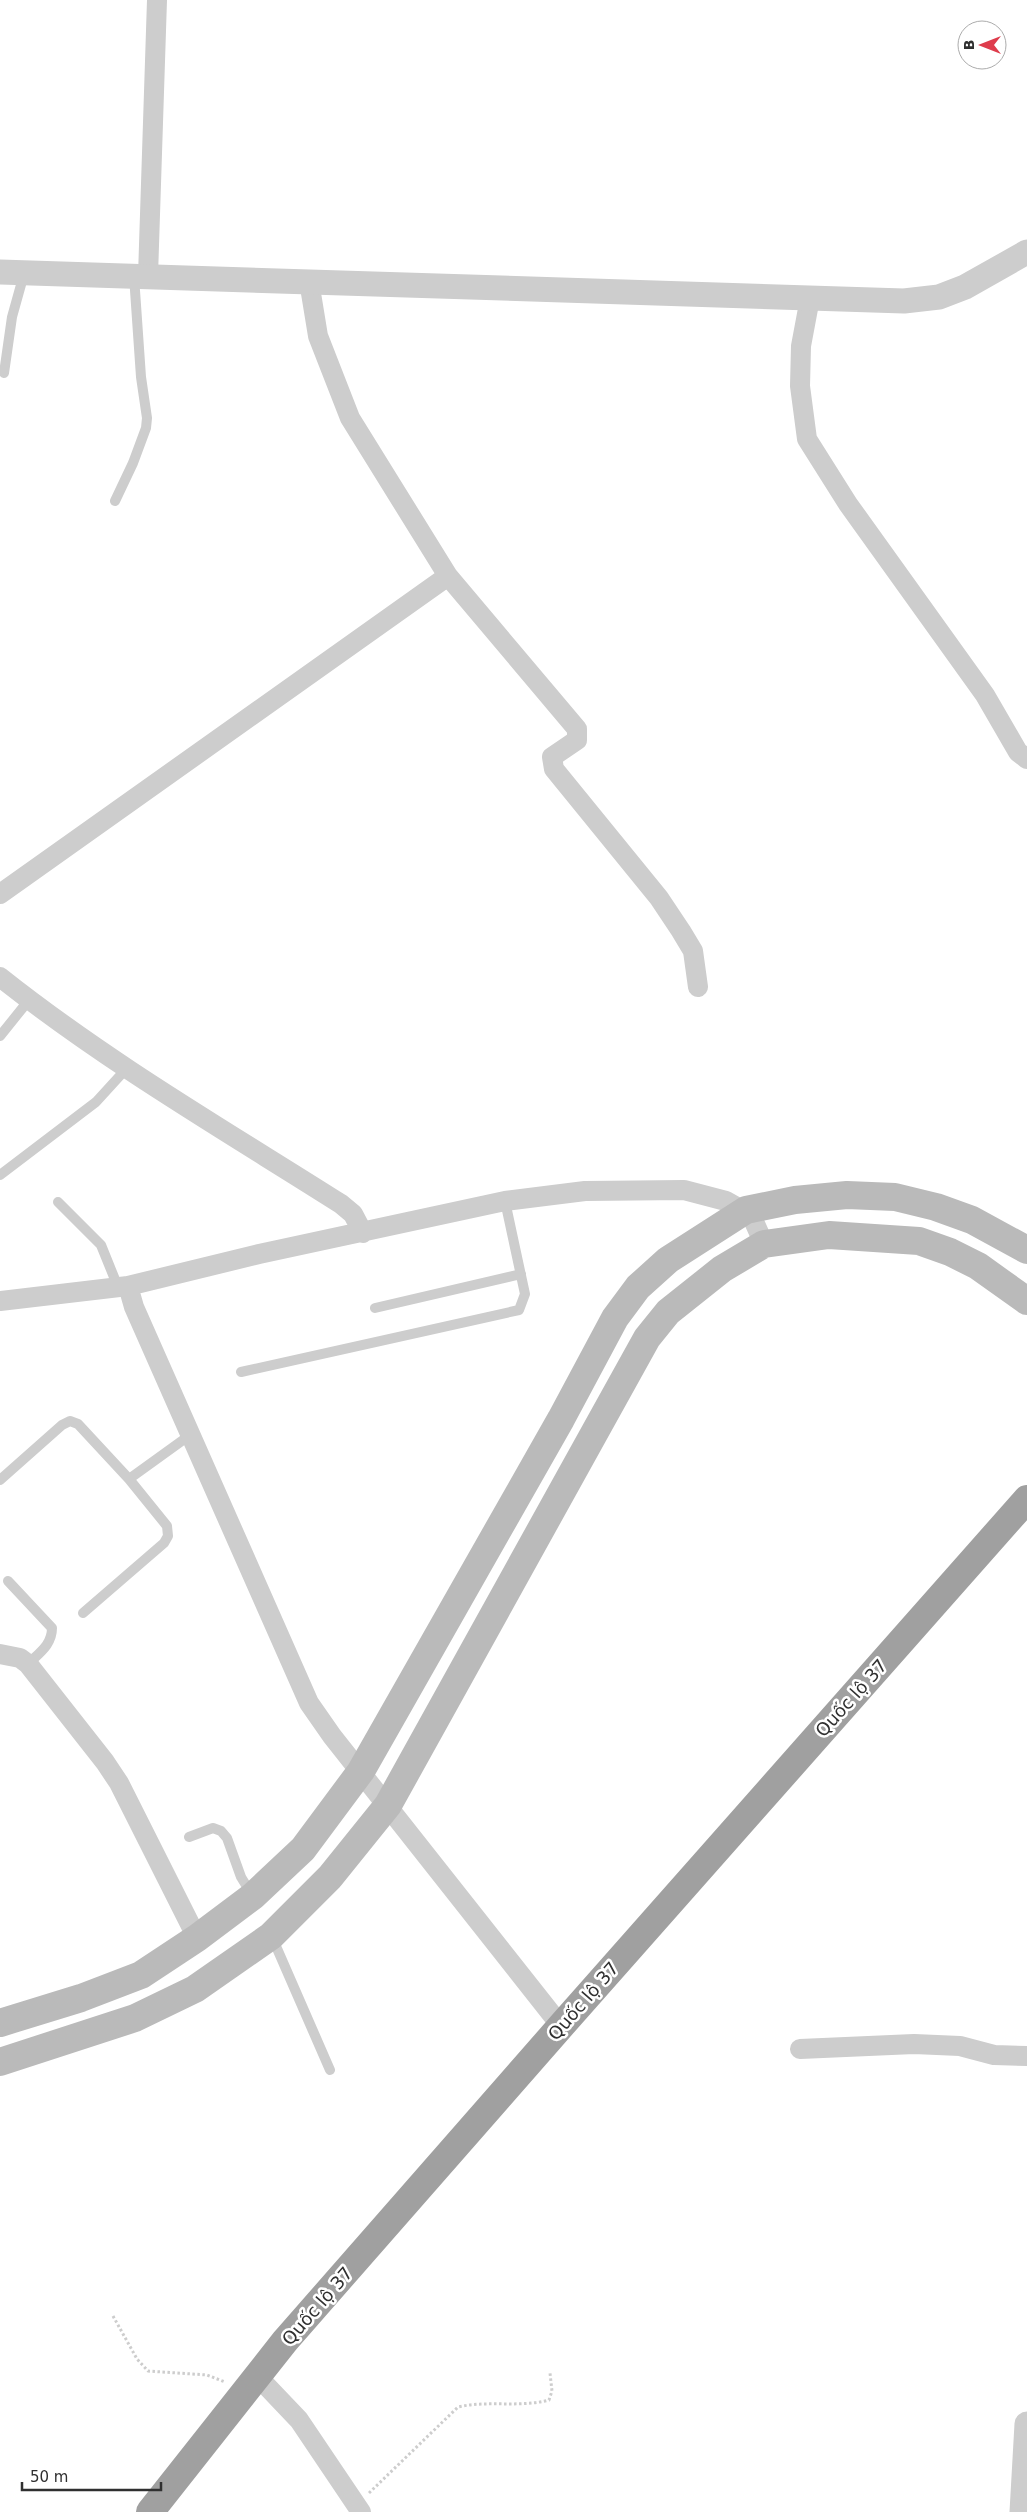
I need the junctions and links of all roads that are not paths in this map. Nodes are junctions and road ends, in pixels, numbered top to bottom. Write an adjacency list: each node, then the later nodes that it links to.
1 (157, 0): 4 (street)
2 (1027, 252): 6 (street)
3 (12, 272): 4 (street); 7 (lane)
4 (141, 276): 5 (street); 8 (lane)
5 (309, 281): 6 (street); 9 (street)
6 (810, 298): 10 (street)
7 (4, 373)
8 (115, 501)
9 (448, 576): 11 (street); 13 (street)
10 (1027, 759)
11 (0, 894)
12 (0, 977): 14 (street)
13 (698, 987)
14 (29, 1000): 15 (lane); 16 (street)
15 (0, 1036)
16 (127, 1068): 17 (lane); 21 (street)
17 (0, 1175)
18 (505, 1201): 20 (street); 21 (street); 23 (lane)
19 (58, 1202): 24 (lane)
20 (757, 1229): 22 (main road); 26 (main road); 37 (main road); 38 (main road)
21 (364, 1233): 24 (street)
22 (1027, 1250)
23 (521, 1274): 27 (lane); 28 (lane)
24 (123, 1287): 25 (street); 29 (street)
25 (0, 1301)
26 (1027, 1301)
27 (375, 1308)
28 (241, 1372)
29 (190, 1435): 30 (lane); 37 (street)
30 (129, 1479): 31 (lane); 34 (lane)
31 (0, 1480)
32 (1027, 1499): 44 (highway, Quốc lộ 37)
33 (8, 1581): 36 (lane)
34 (83, 1613)
35 (0, 1654): 36 (street)
36 (28, 1664): 42 (street)
37 (361, 1771): 38 (street); 40 (main road)
38 (388, 1805): 41 (main road); 44 (street)
39 (189, 1837): 40 (lane)
40 (253, 1896): 42 (main road)
41 (271, 1936): 47 (main road); 48 (lane)
42 (197, 1938): 43 (main road)
43 (0, 2023)
44 (561, 2026): 49 (highway, Quốc lộ 37)
45 (800, 2049): 46 (street)
46 (1027, 2056)
47 (0, 2062)
48 (330, 2070)
49 (252, 2384): 53 (street); 54 (highway, Quốc lộ 37)
50 (1027, 2424): 51 (street)
51 (1026, 2467): 52 (street)
52 (1024, 2501)
53 (358, 2509)
54 (150, 2512)

